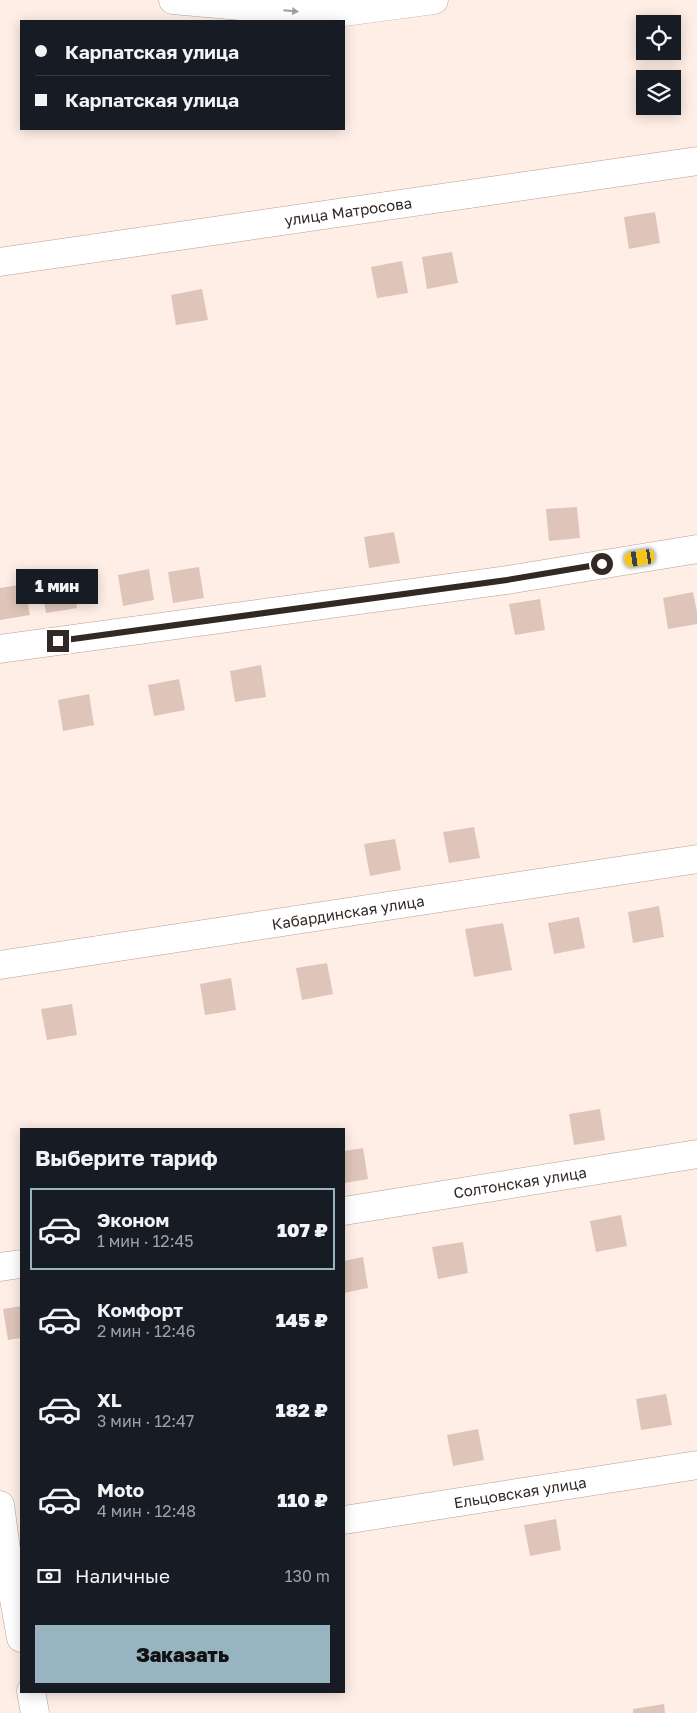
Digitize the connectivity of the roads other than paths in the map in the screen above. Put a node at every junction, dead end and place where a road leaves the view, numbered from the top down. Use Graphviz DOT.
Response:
graph roads {
  1 [pos="173,0"];
  2 [pos="434,0"];
  3 [pos="697,161"];
  4 [pos="0,262"];
  5 [pos="697,549"];
  6 [pos="0,649"];
  7 [pos="697,859"];
  8 [pos="0,965"];
  9 [pos="697,1154"];
  10 [pos="345,1211"];
  11 [pos="20,1264"];
  12 [pos="0,1267"];
  13 [pos="697,1465"];
  14 [pos="0,1505"];
  15 [pos="345,1520"];
  16 [pos="10,1571"];
  17 [pos="20,1632"];
  18 [pos="31,1693"];
  19 [pos="35,1713"];
  1 -- 2 [label="street, one-way"];
  3 -- 4 [label="street, улица Матросова"];
  5 -- 6 [label="street"];
  7 -- 8 [label="street, Кабардинская улица"];
  9 -- 10 [label="street, Солтонская улица"];
  11 -- 12 [label="street"];
  13 -- 15 [label="street, Ельцовская улица"];
  14 -- 16 [label="street"];
  16 -- 17 [label="street"];
  18 -- 19 [label="street"];
}
